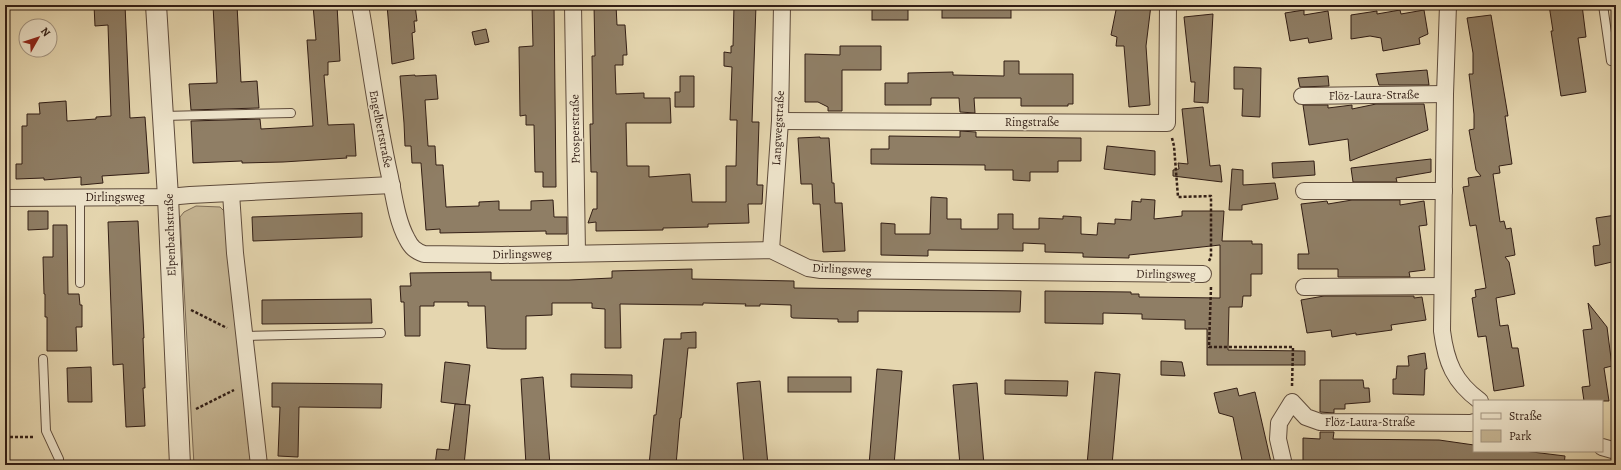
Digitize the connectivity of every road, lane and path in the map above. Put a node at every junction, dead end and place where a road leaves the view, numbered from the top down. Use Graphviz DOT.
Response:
graph roads {
  1 [pos="156,5"];
  2 [pos="360,5"];
  3 [pos="573,5"];
  4 [pos="782,5"];
  5 [pos="1168,5"];
  6 [pos="1448,5"];
  7 [pos="1603,5"];
  8 [pos="1611,61"];
  9 [pos="1445,94"];
  10 [pos="1302,96"];
  11 [pos="291,113"];
  12 [pos="163,116"];
  13 [pos="780,121"];
  14 [pos="1167,123"];
  15 [pos="392,185"];
  16 [pos="1304,191"];
  17 [pos="1444,191"];
  18 [pos="231,193"];
  19 [pos="168,197"];
  20 [pos="5,198"];
  21 [pos="80,198"];
  22 [pos="413,249"];
  23 [pos="771,250"];
  24 [pos="577,253"];
  25 [pos="1203,274"];
  26 [pos="80,283"];
  27 [pos="1442,286"];
  28 [pos="1304,287"];
  29 [pos="172,301"];
  30 [pos="381,333"];
  31 [pos="244,336"];
  32 [pos="43,359"];
  33 [pos="235,389"];
  34 [pos="1479,400"];
  35 [pos="1292,402"];
  36 [pos="179,418"];
  37 [pos="1473,422"];
  38 [pos="49,436"];
  39 [pos="5,437"];
  40 [pos="1603,446"];
  41 [pos="1616,451"];
  42 [pos="59,465"];
  43 [pos="180,465"];
  44 [pos="259,465"];
  45 [pos="1284,465"];
  1 -- 12 [label="street, Elpenbachstraße"];
  2 -- 15 [label="street, Engelbertstraße"];
  3 -- 24 [label="street, Prosperstraße"];
  4 -- 13 [label="street, Langwegstraße"];
  5 -- 14 [label="street"];
  6 -- 9 [label="street"];
  7 -- 8 [label="lane"];
  9 -- 10 [label="street, Flöz-Laura-Straße"];
  9 -- 17 [label="street"];
  11 -- 12 [label="lane"];
  12 -- 19 [label="street, Elpenbachstraße"];
  13 -- 14 [label="street, Ringstraße"];
  13 -- 23 [label="street, Langwegstraße"];
  14 -- 25 [label="path"];
  15 -- 18 [label="street, Dirlingsweg"];
  15 -- 22 [label="street, Engelbertstraße"];
  16 -- 17 [label="street"];
  17 -- 27 [label="street"];
  18 -- 19 [label="street, Dirlingsweg"];
  18 -- 31 [label="street"];
  19 -- 21 [label="street, Dirlingsweg"];
  19 -- 29 [label="street, Elpenbachstraße"];
  20 -- 21 [label="street, Dirlingsweg"];
  21 -- 26 [label="lane"];
  22 -- 24 [label="street, Dirlingsweg"];
  23 -- 24 [label="street, Dirlingsweg"];
  23 -- 25 [label="street, Dirlingsweg"];
  25 -- 35 [label="path"];
  27 -- 28 [label="street"];
  27 -- 34 [label="street"];
  29 -- 31 [label="path"];
  29 -- 36 [label="street, Elpenbachstraße"];
  30 -- 31 [label="lane"];
  31 -- 44 [label="street"];
  32 -- 38 [label="lane"];
  33 -- 36 [label="path"];
  35 -- 37 [label="street, Flöz-Laura-Straße"];
  35 -- 45 [label="street"];
  36 -- 43 [label="street, Elpenbachstraße"];
  38 -- 39 [label="path"];
  38 -- 42 [label="lane"];
  40 -- 41 [label="street"];
}
